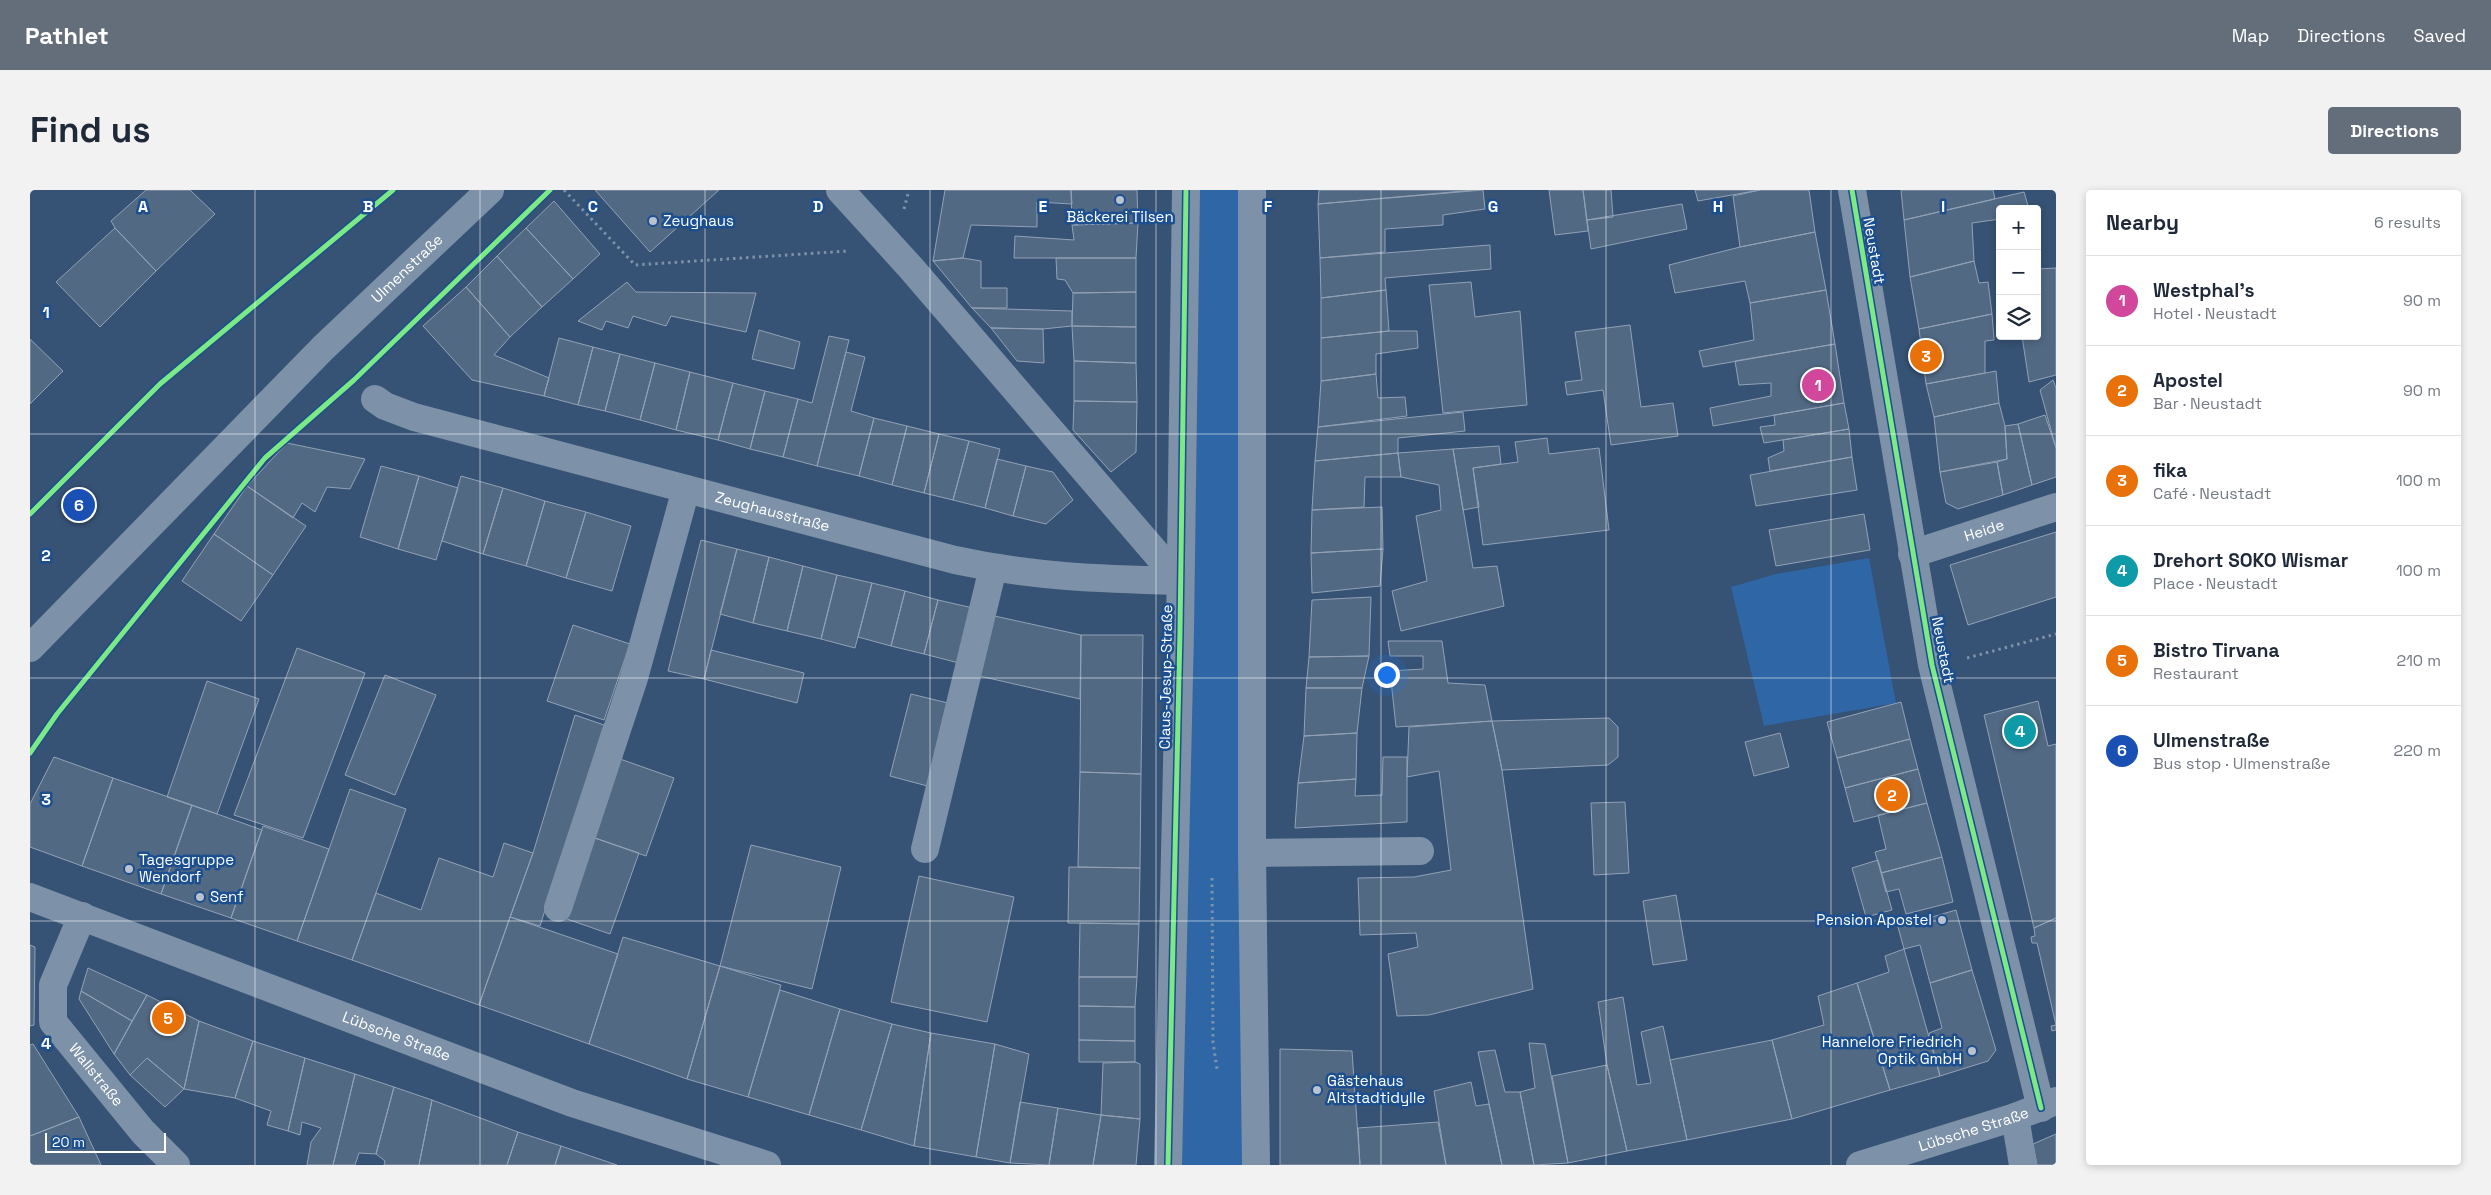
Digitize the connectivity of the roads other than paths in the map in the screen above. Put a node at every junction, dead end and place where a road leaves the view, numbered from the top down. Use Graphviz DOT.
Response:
graph roads {
  1 [pos="490,190"];
  2 [pos="840,190"];
  3 [pos="1186,190"];
  4 [pos="1252,190"];
  5 [pos="1852,190"];
  6 [pos="375,399"];
  7 [pos="686,489"];
  8 [pos="2056,508"];
  9 [pos="1912,554"];
  10 [pos="992,568"];
  11 [pos="1180,581"];
  12 [pos="30,648"];
  13 [pos="925,849"];
  14 [pos="1420,851"];
  15 [pos="1252,853"];
  16 [pos="30,896"];
  17 [pos="558,908"];
  18 [pos="82,916"];
  19 [pos="2048,1104"];
  20 [pos="2015,1117"];
  21 [pos="176,1165"];
  22 [pos="767,1165"];
  23 [pos="1168,1165"];
  24 [pos="1256,1165"];
  25 [pos="1860,1165"];
  26 [pos="2023,1165"];
  1 -- 12 [label="street, Ulmenstraße"];
  2 -- 11 [label="street"];
  3 -- 11 [label="street, Claus-Jesup-Straße"];
  4 -- 15 [label="street"];
  5 -- 9 [label="street, Neustadt"];
  6 -- 7 [label="street, Zeughausstraße"];
  7 -- 10 [label="street, Zeughausstraße"];
  7 -- 17 [label="street"];
  8 -- 9 [label="street, Heide"];
  9 -- 19 [label="street, Neustadt"];
  10 -- 11 [label="street, Zeughausstraße"];
  10 -- 13 [label="street"];
  11 -- 23 [label="street, Claus-Jesup-Straße"];
  14 -- 15 [label="street"];
  15 -- 24 [label="street"];
  16 -- 18 [label="street, Lübsche Straße"];
  18 -- 21 [label="street, Wallstraße"];
  18 -- 22 [label="street, Lübsche Straße"];
  19 -- 20 [label="street, Lübsche Straße"];
  20 -- 25 [label="street, Lübsche Straße"];
  20 -- 26 [label="street"];
}
